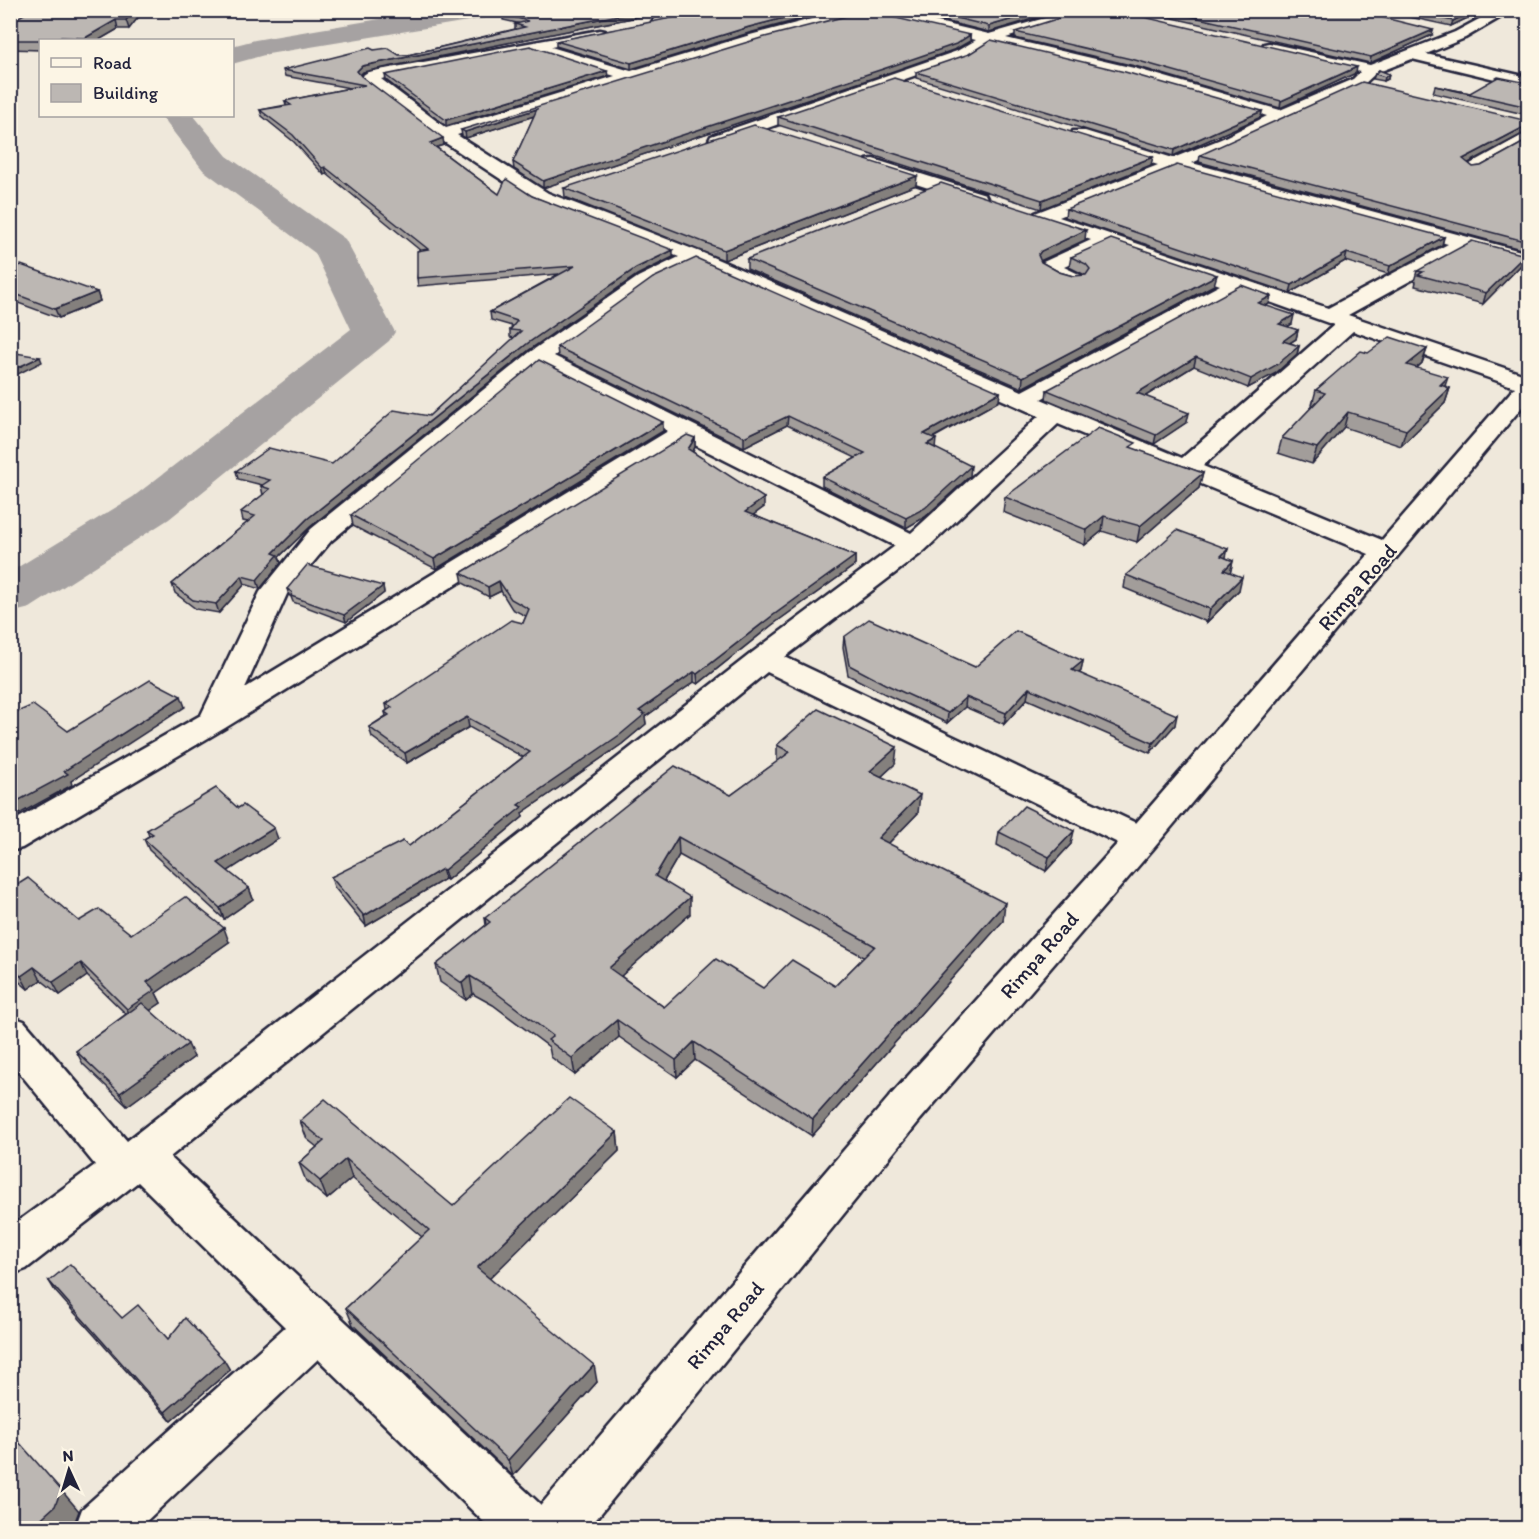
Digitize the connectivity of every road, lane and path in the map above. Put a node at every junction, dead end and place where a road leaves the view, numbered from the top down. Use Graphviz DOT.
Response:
graph roads {
  1 [pos="865,10"];
  2 [pos="1090,10"];
  3 [pos="1507,10"];
  4 [pos="713,23"];
  5 [pos="642,25"];
  6 [pos="620,30"];
  7 [pos="1439,30"];
  8 [pos="1460,35"];
  9 [pos="754,38"];
  10 [pos="987,39"];
  11 [pos="1256,44"];
  12 [pos="533,47"];
  13 [pos="1408,54"];
  14 [pos="1371,70"];
  15 [pos="630,76"];
  16 [pos="894,78"];
  17 [pos="1358,82"];
  18 [pos="1528,82"];
  19 [pos="926,88"];
  20 [pos="1381,88"];
  21 [pos="1281,115"];
  22 [pos="757,126"];
  23 [pos="1059,129"];
  24 [pos="444,134"];
  25 [pos="791,137"];
  26 [pos="1528,137"];
  27 [pos="700,145"];
  28 [pos="859,159"];
  29 [pos="1174,164"];
  30 [pos="1472,168"];
  31 [pos="938,185"];
  32 [pos="564,189"];
  33 [pos="541,197"];
  34 [pos="905,198"];
  35 [pos="1000,204"];
  36 [pos="1022,211"];
  37 [pos="1042,217"];
  38 [pos="1108,240"];
  39 [pos="1466,242"];
  40 [pos="696,258"];
  41 [pos="1528,259"];
  42 [pos="744,261"];
  43 [pos="722,270"];
  44 [pos="1077,280"];
  45 [pos="1239,283"];
  46 [pos="1341,318"];
  47 [pos="538,357"];
  48 [pos="1528,385"];
  49 [pos="1024,399"];
  50 [pos="1055,414"];
  51 [pos="686,431"];
  52 [pos="1185,469"];
  53 [pos="914,545"];
  54 [pos="1387,552"];
  55 [pos="764,659"];
  56 [pos="214,721"];
  57 [pos="10,839"];
  58 [pos="1141,840"];
  59 [pos="10,1032"];
  60 [pos="131,1162"];
  61 [pos="10,1254"];
  62 [pos="318,1328"];
  63 [pos="102,1528"];
  64 [pos="527,1528"];
  65 [pos="556,1528"];
  1 -- 9 [label="street"];
  1 -- 10 [label="street"];
  2 -- 10 [label="street"];
  3 -- 8 [label="street"];
  4 -- 5 [label="street"];
  4 -- 9 [label="street"];
  6 -- 12 [label="street"];
  7 -- 8 [label="street"];
  8 -- 13 [label="street"];
  9 -- 15 [label="street"];
  10 -- 16 [label="street"];
  10 -- 21 [label="street"];
  11 -- 14 [label="street"];
  12 -- 15 [label="street"];
  12 -- 24 [label="street"];
  13 -- 14 [label="street"];
  13 -- 18 [label="street"];
  14 -- 17 [label="street"];
  15 -- 24 [label="street"];
  16 -- 19 [label="street"];
  16 -- 22 [label="street"];
  17 -- 20 [label="street"];
  17 -- 21 [label="street"];
  21 -- 29 [label="street"];
  22 -- 25 [label="street"];
  22 -- 27 [label="street"];
  23 -- 29 [label="street"];
  24 -- 33 [label="street"];
  26 -- 30 [label="street"];
  28 -- 31 [label="street"];
  29 -- 37 [label="street"];
  29 -- 39 [label="street"];
  31 -- 34 [label="street"];
  31 -- 35 [label="street"];
  32 -- 33 [label="street"];
  33 -- 40 [label="street"];
  36 -- 37 [label="street"];
  37 -- 38 [label="street"];
  38 -- 44 [label="street"];
  38 -- 45 [label="street"];
  39 -- 41 [label="street"];
  39 -- 46 [label="street"];
  40 -- 43 [label="street"];
  40 -- 47 [label="street"];
  42 -- 43 [label="street"];
  43 -- 49 [label="street"];
  45 -- 46 [label="street"];
  45 -- 49 [label="street"];
  46 -- 48 [label="street"];
  46 -- 52 [label="street"];
  47 -- 51 [label="street"];
  47 -- 56 [label="street"];
  48 -- 54 [label="street, Rimpa Road"];
  49 -- 50 [label="street"];
  50 -- 52 [label="street"];
  50 -- 53 [label="street"];
  51 -- 53 [label="street"];
  51 -- 56 [label="street"];
  52 -- 54 [label="street"];
  53 -- 55 [label="street"];
  54 -- 58 [label="street, Rimpa Road"];
  55 -- 58 [label="street"];
  55 -- 60 [label="street"];
  56 -- 57 [label="street"];
  58 -- 65 [label="street, Rimpa Road"];
  59 -- 60 [label="street"];
  60 -- 61 [label="street"];
  60 -- 62 [label="street"];
  62 -- 63 [label="street"];
  62 -- 64 [label="street"];
}
